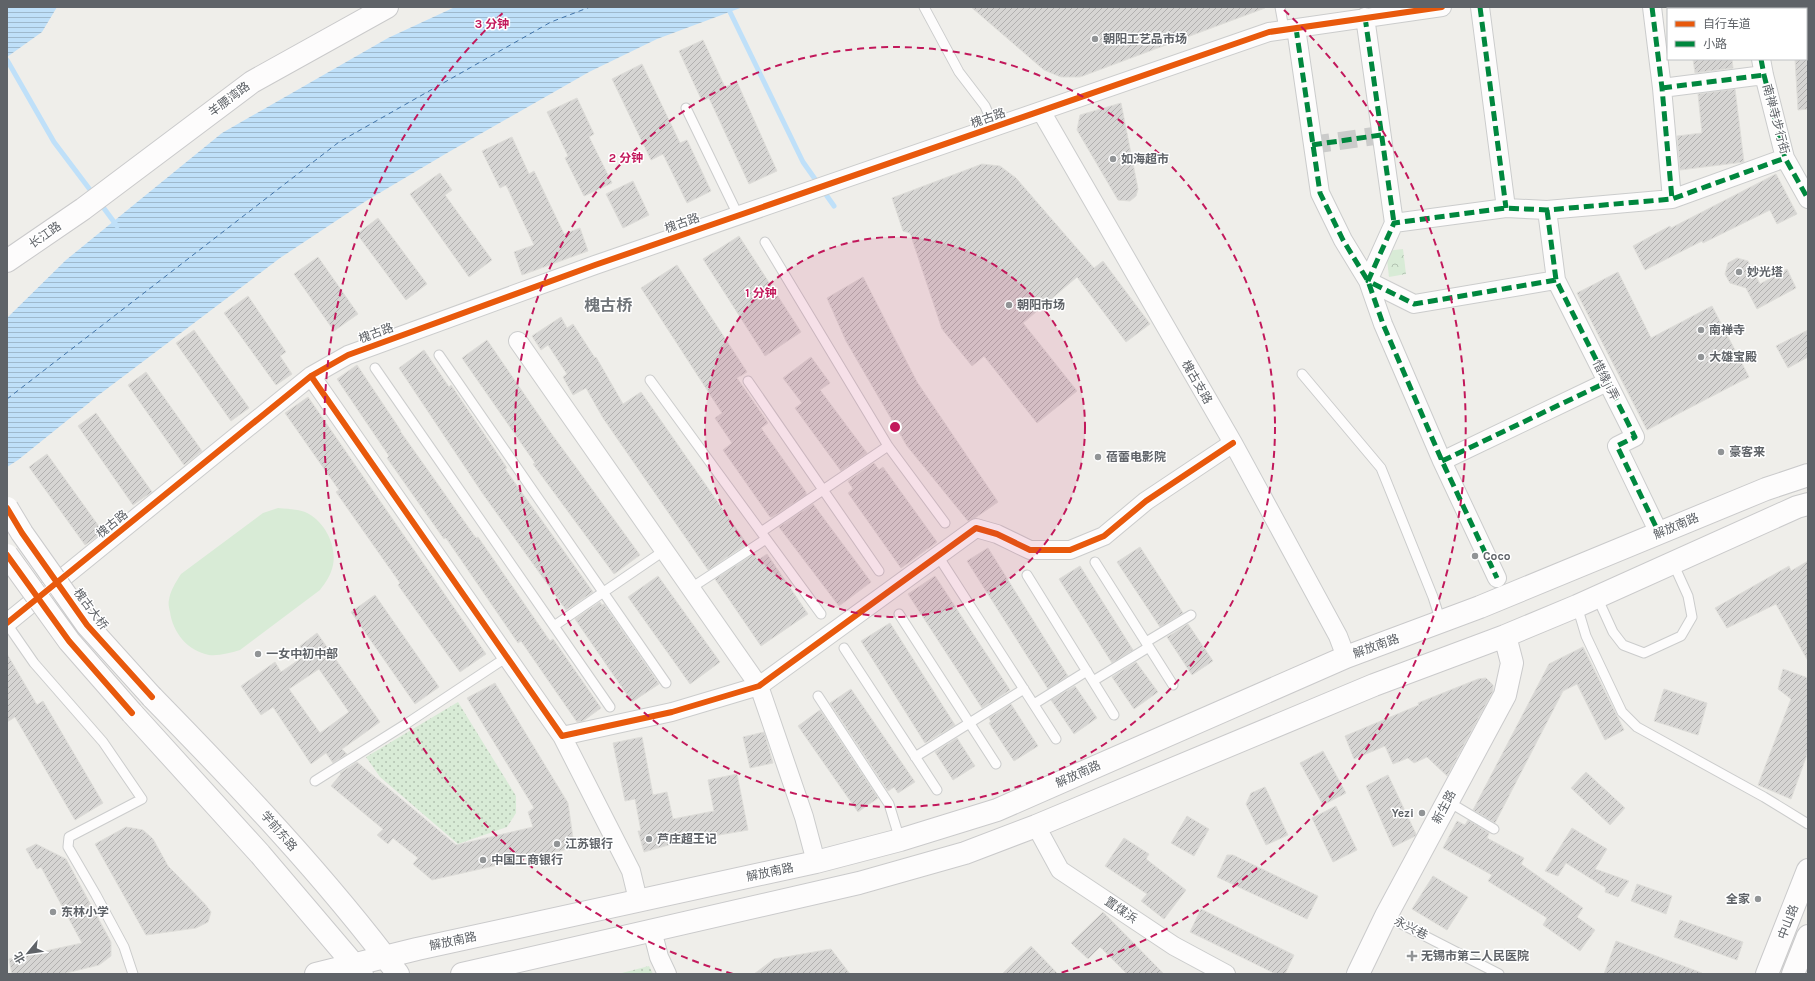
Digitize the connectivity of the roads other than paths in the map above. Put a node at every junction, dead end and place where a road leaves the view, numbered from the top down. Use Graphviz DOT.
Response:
graph roads {
  1 [pos="387,7"];
  2 [pos="924,7"];
  3 [pos="1280,7"];
  4 [pos="1442,7"];
  5 [pos="1480,7"];
  6 [pos="1652,7"];
  7 [pos="1365,17"];
  8 [pos="1290,28"];
  9 [pos="1763,67"];
  10 [pos="1662,88"];
  11 [pos="686,108"];
  12 [pos="1041,111"];
  13 [pos="994,127"];
  14 [pos="1786,158"];
  15 [pos="1806,191"];
  16 [pos="1672,199"];
  17 [pos="1506,208"];
  18 [pos="83,209"];
  19 [pos="1546,210"];
  20 [pos="738,216"];
  21 [pos="1394,223"];
  22 [pos="765,242"];
  23 [pos="7,261"];
  24 [pos="1556,280"];
  25 [pos="1368,281"];
  26 [pos="518,341"];
  27 [pos="438,355"];
  28 [pos="374,368"];
  29 [pos="1302,374"];
  30 [pos="311,376"];
  31 [pos="650,380"];
  32 [pos="748,381"];
  33 [pos="1607,382"];
  34 [pos="1233,443"];
  35 [pos="888,446"];
  36 [pos="1442,461"];
  37 [pos="1808,475"];
  38 [pos="823,491"];
  39 [pos="1808,504"];
  40 [pos="7,508"];
  41 [pos="945,523"];
  42 [pos="1659,534"];
  43 [pos="763,535"];
  44 [pos="665,550"];
  45 [pos="7,556"];
  46 [pos="938,556"];
  47 [pos="1095,562"];
  48 [pos="1673,563"];
  49 [pos="879,571"];
  50 [pos="1027,575"];
  51 [pos="1497,578"];
  52 [pos="691,588"];
  53 [pos="604,592"];
  54 [pos="1597,598"];
  55 [pos="1577,606"];
  56 [pos="821,614"];
  57 [pos="899,614"];
  58 [pos="1191,615"];
  59 [pos="1441,622"];
  60 [pos="7,623"];
  61 [pos="554,626"];
  62 [pos="1505,636"];
  63 [pos="1147,645"];
  64 [pos="844,648"];
  65 [pos="507,657"];
  66 [pos="1346,657"];
  67 [pos="1087,671"];
  68 [pos="1093,681"];
  69 [pos="666,683"];
  70 [pos="1173,685"];
  71 [pos="759,686"];
  72 [pos="1024,689"];
  73 [pos="818,696"];
  74 [pos="152,697"];
  75 [pos="1034,704"];
  76 [pos="610,707"];
  77 [pos="1114,715"];
  78 [pos="969,723"];
  79 [pos="562,736"];
  80 [pos="1056,739"];
  81 [pos="916,757"];
  82 [pos="996,764"];
  83 [pos="314,781"];
  84 [pos="937,790"];
  85 [pos="1447,801"];
  86 [pos="1808,824"];
  87 [pos="1036,826"];
  88 [pos="1494,829"];
  89 [pos="900,840"];
  90 [pos="816,862"];
  91 [pos="1808,870"];
  92 [pos="638,900"];
  93 [pos="1386,916"];
  94 [pos="652,930"];
  95 [pos="1808,936"];
  96 [pos="392,966"];
  97 [pos="358,969"];
  98 [pos="133,974"];
  99 [pos="316,974"];
  100 [pos="462,974"];
  101 [pos="667,974"];
  102 [pos="1226,974"];
  103 [pos="1358,974"];
  104 [pos="1499,974"];
  105 [pos="1767,974"];
  106 [pos="1793,974"];
  1 -- 18 [label="main road, 羊腰湾路"];
  2 -- 13 [label="lane"];
  3 -- 8 [label="lane"];
  4 -- 7 [label="street, 槐古路"];
  5 -- 17 [label="street"];
  6 -- 10 [label="street"];
  7 -- 8 [label="street, 槐古路"];
  7 -- 21 [label="street"];
  8 -- 12 [label="street, 槐古路"];
  8 -- 25 [label="street"];
  9 -- 10 [label="street"];
  9 -- 14 [label="street, 南禅寺步行街"];
  10 -- 16 [label="street"];
  11 -- 20 [label="lane"];
  12 -- 13 [label="street, 槐古路"];
  12 -- 34 [label="street, 槐古支路"];
  13 -- 20 [label="street, 槐古路"];
  14 -- 15 [label="street, 南禅寺步行街"];
  14 -- 16 [label="street"];
  16 -- 19 [label="street"];
  17 -- 19 [label="street"];
  17 -- 21 [label="street"];
  18 -- 23 [label="main road, 长江路"];
  19 -- 24 [label="street, 惜缘ji弄"];
  20 -- 30 [label="street, 槐古路"];
  21 -- 25 [label="street"];
  22 -- 35 [label="lane"];
  24 -- 25 [label="street"];
  24 -- 33 [label="street, 惜缘ji弄"];
  25 -- 36 [label="street"];
  26 -- 44 [label="street"];
  27 -- 53 [label="lane"];
  28 -- 61 [label="lane"];
  29 -- 59 [label="lane"];
  30 -- 60 [label="street, 槐古路"];
  30 -- 65 [label="street"];
  31 -- 43 [label="lane"];
  32 -- 38 [label="lane"];
  33 -- 36 [label="street"];
  33 -- 42 [label="street, 惜缘ji弄"];
  34 -- 46 [label="street"];
  34 -- 66 [label="street, 槐古支路"];
  35 -- 38 [label="lane"];
  35 -- 41 [label="lane"];
  36 -- 51 [label="street"];
  37 -- 42 [label="main road, 解放南路"];
  38 -- 43 [label="lane"];
  38 -- 49 [label="lane"];
  39 -- 48 [label="main road"];
  40 -- 74 [label="main road, 槐古大桥, bridge"];
  42 -- 59 [label="main road, 解放南路"];
  43 -- 52 [label="lane"];
  43 -- 56 [label="lane"];
  44 -- 52 [label="street"];
  44 -- 53 [label="lane"];
  45 -- 97 [label="main road, bridge"];
  46 -- 71 [label="street"];
  46 -- 72 [label="lane"];
  47 -- 63 [label="lane"];
  48 -- 54 [label="main road"];
  48 -- 54 [label="lane"];
  50 -- 67 [label="lane"];
  52 -- 71 [label="street"];
  53 -- 61 [label="lane"];
  53 -- 69 [label="lane"];
  54 -- 55 [label="main road"];
  55 -- 62 [label="main road"];
  55 -- 86 [label="lane"];
  57 -- 78 [label="lane"];
  58 -- 63 [label="lane"];
  59 -- 66 [label="main road, 解放南路"];
  60 -- 98 [label="lane"];
  61 -- 76 [label="lane"];
  62 -- 85 [label="main road, 新生路"];
  62 -- 87 [label="main road"];
  63 -- 68 [label="lane"];
  63 -- 70 [label="lane"];
  64 -- 81 [label="lane"];
  65 -- 79 [label="street"];
  65 -- 83 [label="lane"];
  66 -- 89 [label="main road, 解放南路"];
  67 -- 68 [label="lane"];
  67 -- 75 [label="lane"];
  68 -- 77 [label="lane"];
  71 -- 79 [label="street"];
  71 -- 90 [label="street"];
  72 -- 75 [label="lane"];
  72 -- 78 [label="lane"];
  73 -- 89 [label="lane"];
  74 -- 96 [label="main road, 学前东路"];
  75 -- 80 [label="lane"];
  78 -- 81 [label="lane"];
  78 -- 82 [label="lane"];
  79 -- 92 [label="street"];
  81 -- 84 [label="lane"];
  85 -- 88 [label="lane"];
  85 -- 93 [label="main road, 新生路"];
  87 -- 94 [label="main road"];
  87 -- 102 [label="street, 置煤浜"];
  89 -- 90 [label="main road, 解放南路"];
  90 -- 92 [label="main road, 解放南路"];
  91 -- 105 [label="main road, 中山路"];
  92 -- 96 [label="main road, 解放南路"];
  93 -- 103 [label="main road, 新生路"];
  93 -- 104 [label="lane, 永兴巷"];
  94 -- 100 [label="main road"];
  94 -- 101 [label="street"];
  95 -- 106 [label="main road, 中山路"];
  96 -- 97 [label="main road, 解放南路"];
  97 -- 99 [label="main road, 解放南路"];
}
